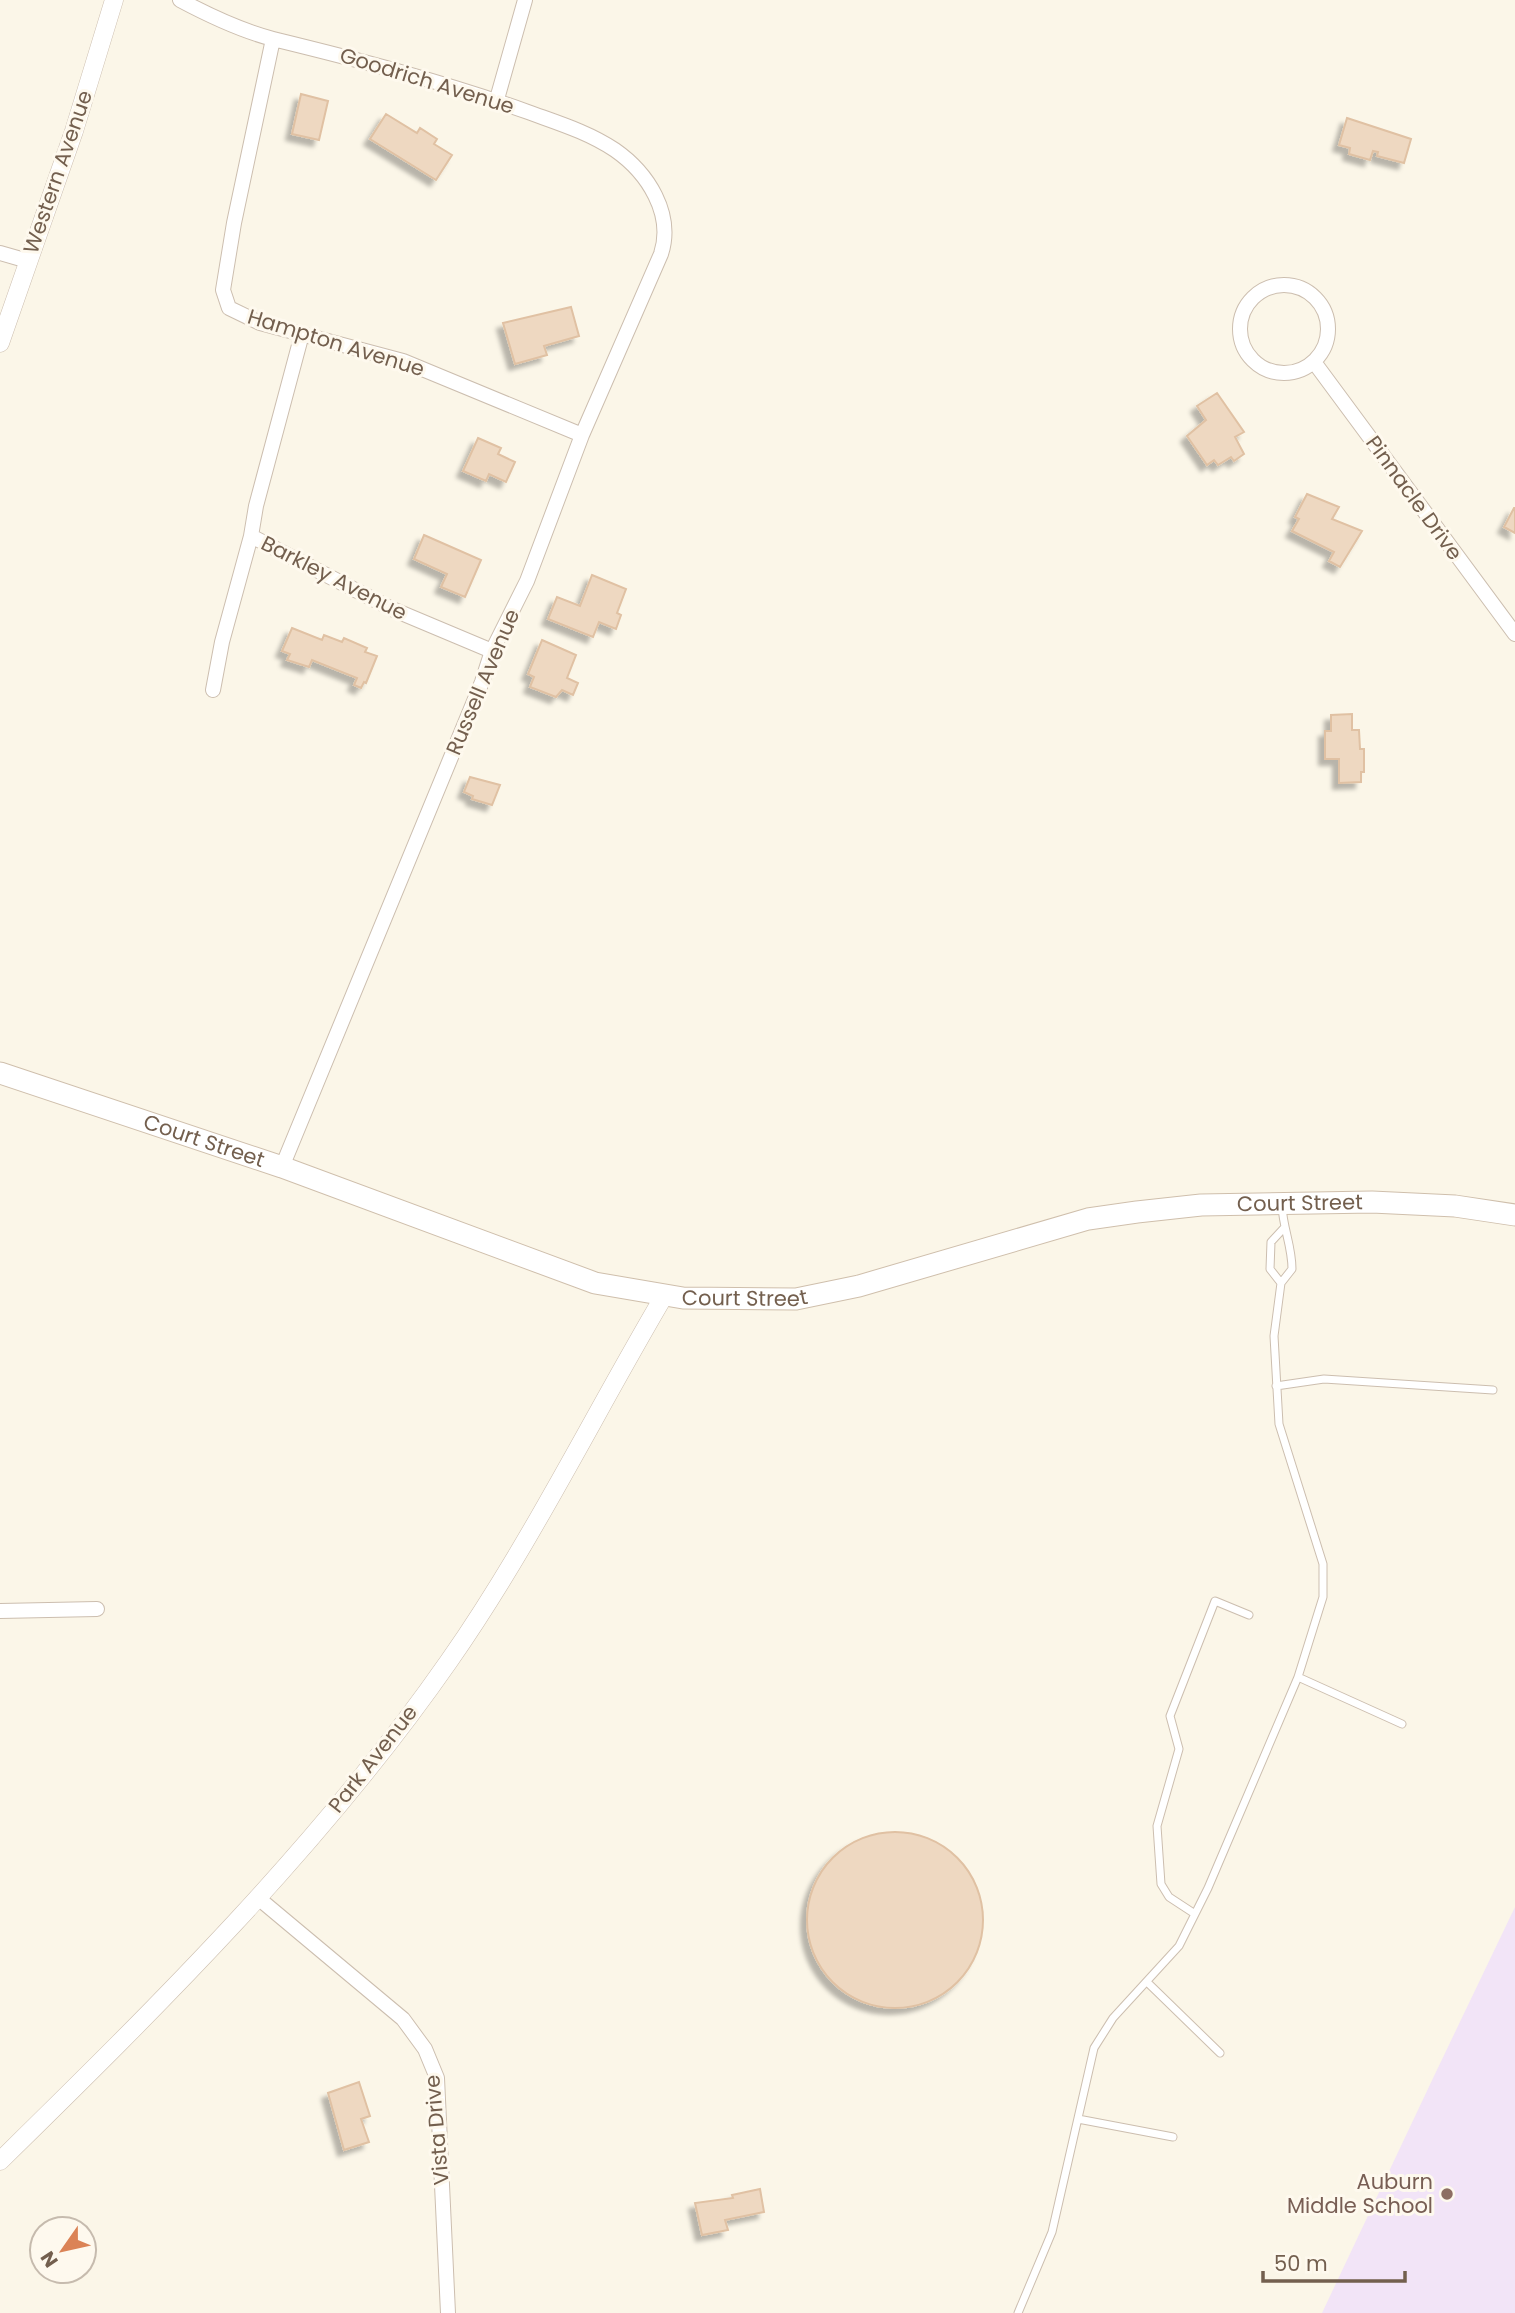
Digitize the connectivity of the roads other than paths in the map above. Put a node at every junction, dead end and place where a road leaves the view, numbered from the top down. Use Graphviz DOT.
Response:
graph roads {
  1 [pos="114,0"];
  2 [pos="180,0"];
  3 [pos="525,0"];
  4 [pos="273,38"];
  5 [pos="497,99"];
  6 [pos="655,195"];
  7 [pos="0,253"];
  8 [pos="28,261"];
  9 [pos="302,334"];
  10 [pos="0,343"];
  11 [pos="1314,362"];
  12 [pos="582,435"];
  13 [pos="251,536"];
  14 [pos="1515,634"];
  15 [pos="492,651"];
  16 [pos="213,690"];
  17 [pos="0,1073"];
  18 [pos="282,1167"];
  19 [pos="1282,1204"];
  20 [pos="1515,1215"];
  21 [pos="1283,1229"];
  22 [pos="1281,1283"];
  23 [pos="664,1296"];
  24 [pos="1276,1386"];
  25 [pos="1493,1390"];
  26 [pos="97,1609"];
  27 [pos="0,1611"];
  28 [pos="1249,1615"];
  29 [pos="1298,1677"];
  30 [pos="1402,1724"];
  31 [pos="257,1897"];
  32 [pos="1195,1914"];
  33 [pos="1147,1982"];
  34 [pos="1220,2053"];
  35 [pos="1077,2119"];
  36 [pos="1173,2137"];
  37 [pos="0,2161"];
  38 [pos="448,2313"];
  39 [pos="1018,2313"];
  1 -- 8 [label="street, Western Avenue"];
  2 -- 4 [label="street, Goodrich Avenue"];
  3 -- 5 [label="street"];
  4 -- 5 [label="street, Goodrich Avenue"];
  4 -- 9 [label="street, Hampton Avenue"];
  5 -- 6 [label="street, Goodrich Avenue"];
  6 -- 12 [label="street, Russell Avenue"];
  7 -- 8 [label="street"];
  8 -- 10 [label="street, Western Avenue"];
  9 -- 12 [label="street, Hampton Avenue"];
  9 -- 13 [label="street, Barkley Avenue"];
  11 -- 11 [label="street"];
  11 -- 14 [label="street, Pinnacle Drive"];
  12 -- 15 [label="street, Russell Avenue"];
  13 -- 15 [label="street, Barkley Avenue"];
  13 -- 16 [label="street"];
  15 -- 18 [label="street, Russell Avenue"];
  17 -- 18 [label="main road, Court Street"];
  18 -- 23 [label="main road, Court Street"];
  19 -- 20 [label="main road, Court Street"];
  19 -- 21 [label="lane"];
  19 -- 23 [label="main road, Court Street"];
  21 -- 22 [label="lane"];
  21 -- 22 [label="lane"];
  22 -- 24 [label="lane"];
  23 -- 31 [label="street, Park Avenue"];
  24 -- 25 [label="lane"];
  24 -- 29 [label="lane"];
  26 -- 27 [label="street"];
  28 -- 32 [label="lane"];
  29 -- 30 [label="lane"];
  29 -- 32 [label="lane"];
  31 -- 37 [label="street, Park Avenue"];
  31 -- 38 [label="street, Vista Drive"];
  32 -- 33 [label="lane"];
  33 -- 34 [label="lane"];
  33 -- 35 [label="lane"];
  35 -- 36 [label="lane"];
  35 -- 39 [label="lane"];
}
